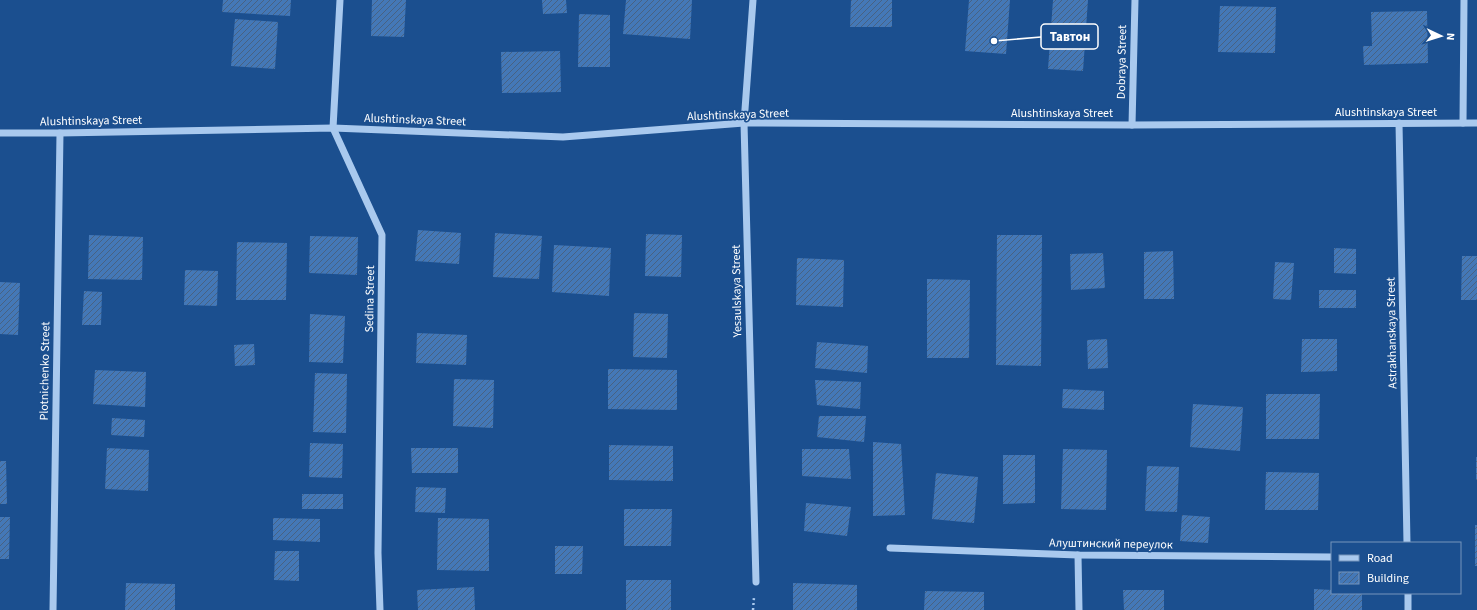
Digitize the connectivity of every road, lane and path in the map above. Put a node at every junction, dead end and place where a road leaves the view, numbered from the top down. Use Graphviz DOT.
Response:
graph roads {
  1 [pos="340,0"];
  2 [pos="753,0"];
  3 [pos="1135,0"];
  4 [pos="1464,0"];
  5 [pos="744,123"];
  6 [pos="1399,123"];
  7 [pos="1463,123"];
  8 [pos="1477,123"];
  9 [pos="1132,125"];
  10 [pos="332,128"];
  11 [pos="0,133"];
  12 [pos="60,133"];
  13 [pos="1407,542"];
  14 [pos="890,548"];
  15 [pos="1078,555"];
  16 [pos="1331,557"];
  17 [pos="756,582"];
  18 [pos="1408,594"];
  19 [pos="53,610"];
  20 [pos="380,610"];
  21 [pos="1078,610"];
  22 [pos="1408,610"];
  1 -- 10 [label="street, Sedina Street"];
  2 -- 5 [label="street, Yesaulskaya Street"];
  3 -- 9 [label="street, Dobraya Street"];
  4 -- 7 [label="street"];
  5 -- 9 [label="street, Alushtinskaya Street"];
  5 -- 10 [label="street, Alushtinskaya Street"];
  5 -- 17 [label="street, Yesaulskaya Street"];
  6 -- 7 [label="street, Alushtinskaya Street"];
  6 -- 9 [label="street, Alushtinskaya Street"];
  6 -- 13 [label="street, Astrakhanskaya Street"];
  7 -- 8 [label="street, Alushtinskaya Street"];
  10 -- 12 [label="street, Alushtinskaya Street"];
  10 -- 20 [label="street, Sedina Street"];
  11 -- 12 [label="street, Alushtinskaya Street"];
  12 -- 19 [label="street, Plotnichenko Street"];
  14 -- 15 [label="street, Алуштинский переулок"];
  15 -- 16 [label="street, Алуштинский переулок"];
  15 -- 21 [label="street"];
  18 -- 22 [label="street"];
}
